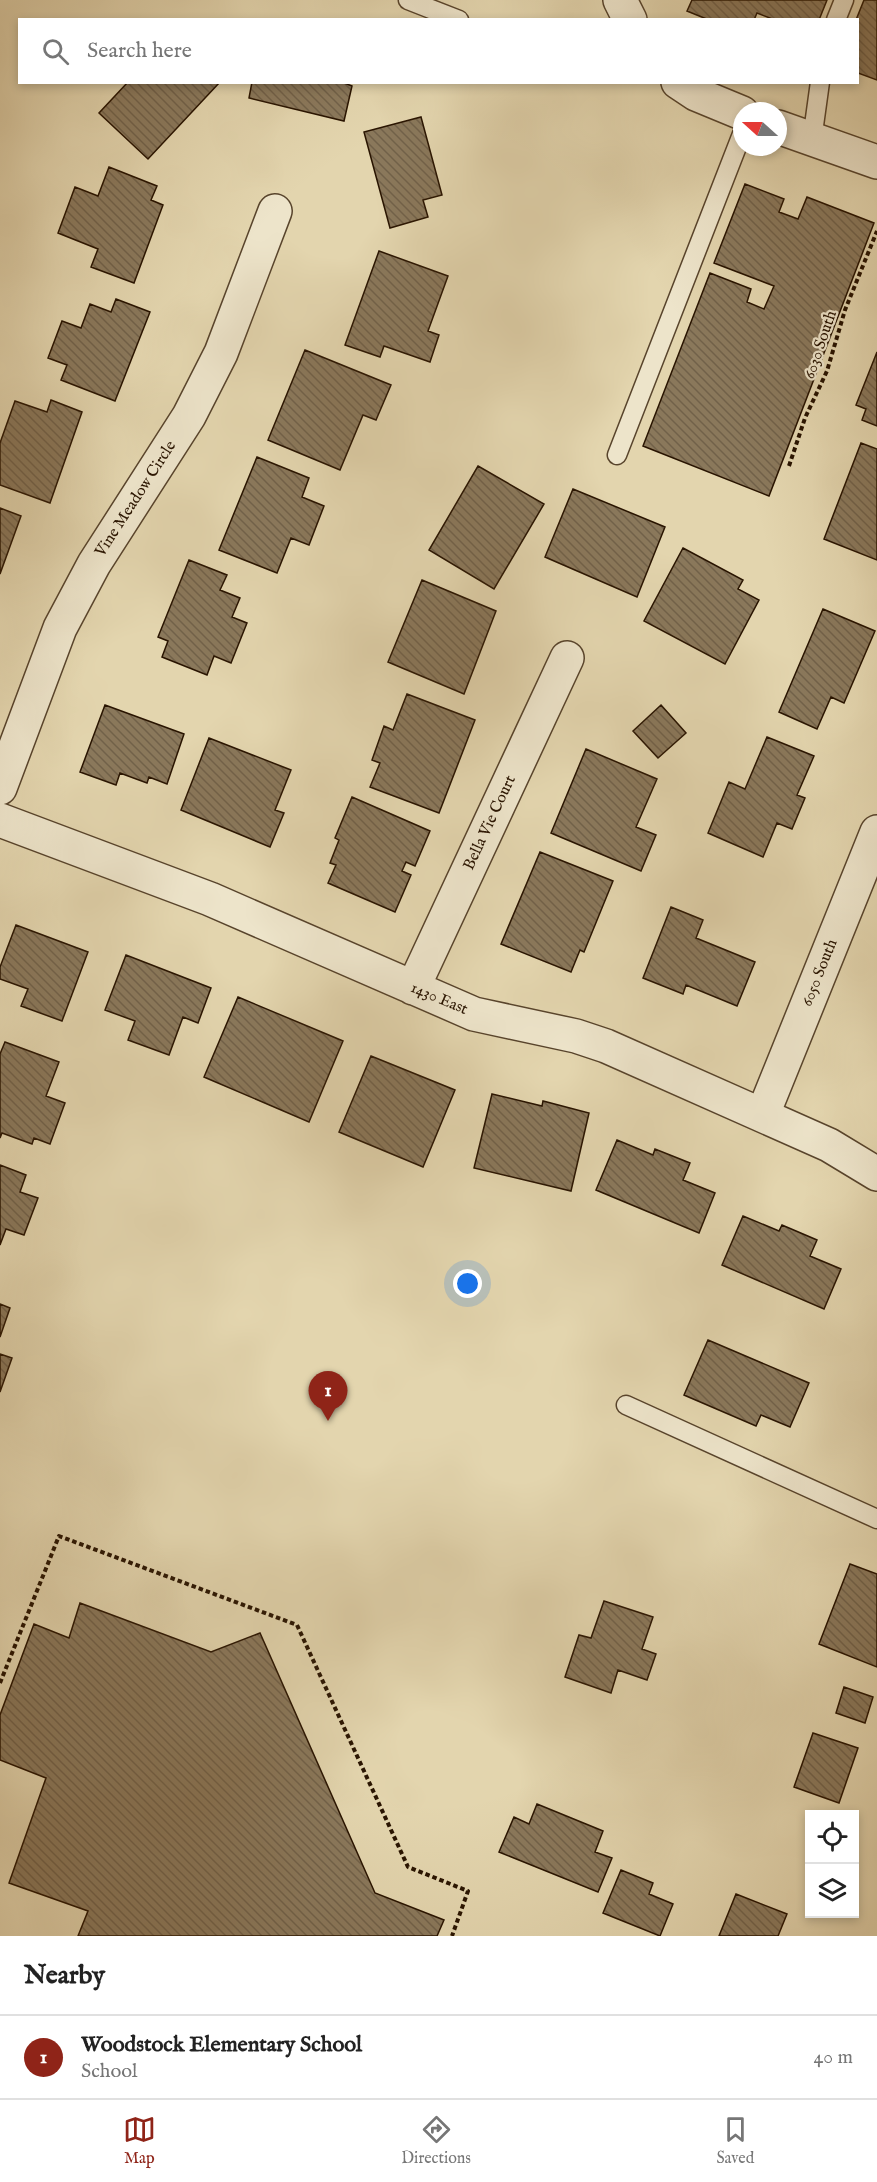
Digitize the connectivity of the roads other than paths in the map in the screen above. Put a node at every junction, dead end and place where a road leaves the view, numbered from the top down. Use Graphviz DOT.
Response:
graph roads {
  1 [pos="408,0"];
  2 [pos="620,0"];
  3 [pos="844,0"];
  4 [pos="454,18"];
  5 [pos="629,18"];
  6 [pos="837,18"];
  7 [pos="681,84"];
  8 [pos="820,84"];
  9 [pos="733,109"];
  10 [pos="787,130"];
  11 [pos="812,140"];
  12 [pos="733,156"];
  13 [pos="877,162"];
  14 [pos="275,211"];
  15 [pos="617,455"];
  16 [pos="567,658"];
  17 [pos="0,788"];
  18 [pos="0,820"];
  19 [pos="877,832"];
  20 [pos="413,988"];
  21 [pos="763,1114"];
  22 [pos="877,1174"];
  23 [pos="626,1406"];
  24 [pos="877,1519"];
  1 -- 4 [label="lane"];
  2 -- 5 [label="street"];
  3 -- 6 [label="lane"];
  7 -- 9 [label="street"];
  8 -- 11 [label="lane"];
  10 -- 11 [label="street"];
  11 -- 13 [label="street"];
  12 -- 15 [label="lane"];
  14 -- 17 [label="street, Vine Meadow Circle"];
  16 -- 20 [label="street, Bella Vie Court"];
  18 -- 20 [label="street, 1430 East"];
  19 -- 21 [label="street, 6050 South"];
  20 -- 21 [label="street, 1430 East"];
  21 -- 22 [label="street, 1430 East"];
  23 -- 24 [label="lane"];
}
